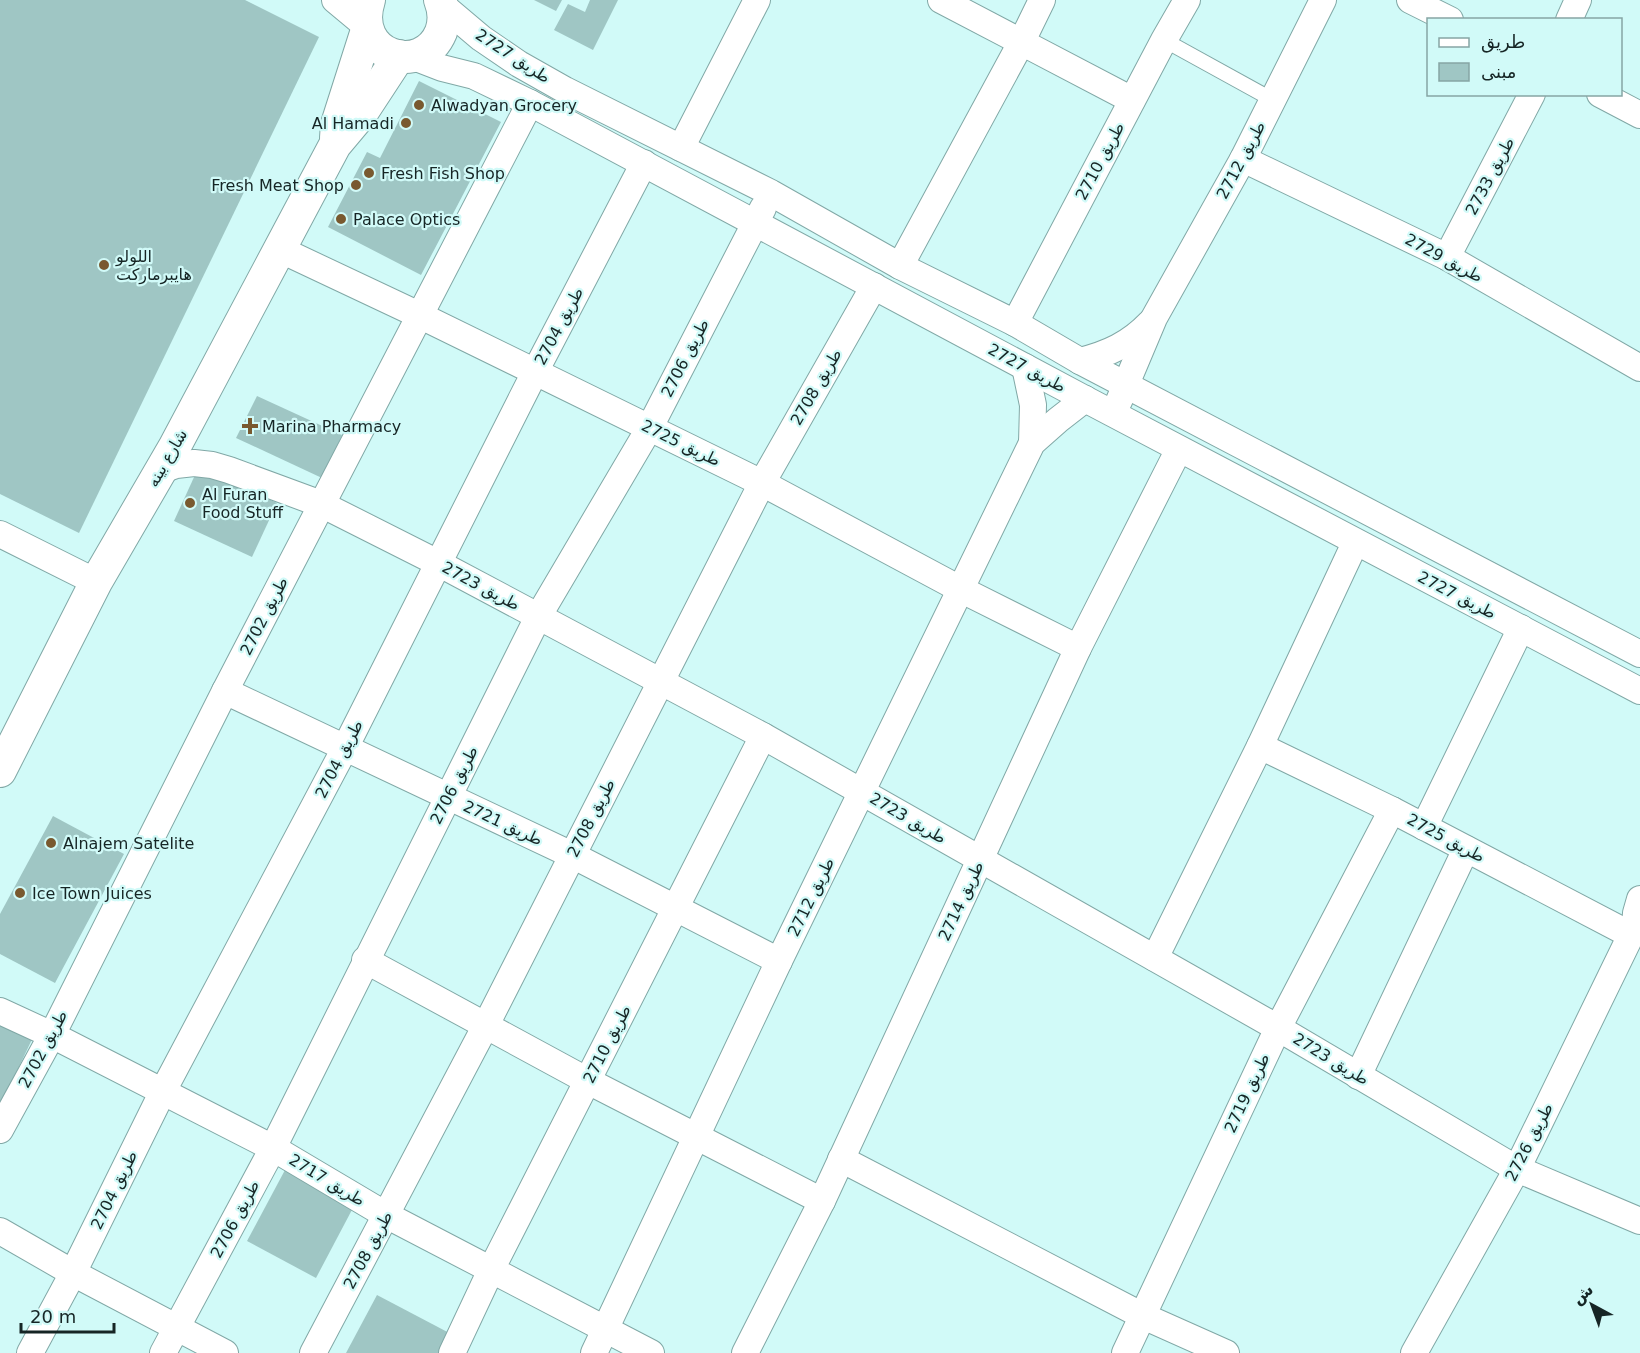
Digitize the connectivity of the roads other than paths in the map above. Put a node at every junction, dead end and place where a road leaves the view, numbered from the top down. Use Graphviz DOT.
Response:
graph roads {
  1 [pos="335,0"];
  2 [pos="757,0"];
  3 [pos="941,0"];
  4 [pos="1042,0"];
  5 [pos="1187,0"];
  6 [pos="1323,0"];
  7 [pos="1410,0"];
  8 [pos="1578,0"];
  9 [pos="441,2"];
  10 [pos="367,18"];
  11 [pos="1446,18"];
  12 [pos="1570,18"];
  13 [pos="1164,40"];
  14 [pos="1022,41"];
  15 [pos="405,56"];
  16 [pos="1531,96"];
  17 [pos="1604,96"];
  18 [pos="1132,100"];
  19 [pos="1273,100"];
  20 [pos="530,102"];
  21 [pos="1640,115"];
  22 [pos="335,145"];
  23 [pos="681,148"];
  24 [pos="1243,159"];
  25 [pos="644,163"];
  26 [pos="771,193"];
  27 [pos="755,222"];
  28 [pos="279,249"];
  29 [pos="1447,257"];
  30 [pos="900,266"];
  31 [pos="874,286"];
  32 [pos="419,315"];
  33 [pos="1154,318"];
  34 [pos="1015,322"];
  35 [pos="1080,361"];
  36 [pos="1025,367"];
  37 [pos="1640,368"];
  38 [pos="535,372"];
  39 [pos="1127,385"];
  40 [pos="1085,399"];
  41 [pos="1113,414"];
  42 [pos="650,427"];
  43 [pos="1032,443"];
  44 [pos="1179,449"];
  45 [pos="159,471"];
  46 [pos="762,483"];
  47 [pos="321,504"];
  48 [pos="0,534"];
  49 [pos="1355,543"];
  50 [pos="438,563"];
  51 [pos="96,582"];
  52 [pos="960,590"];
  53 [pos="538,617"];
  54 [pos="1521,628"];
  55 [pos="1078,648"];
  56 [pos="1640,654"];
  57 [pos="661,681"];
  58 [pos="225,691"];
  59 [pos="1640,691"];
  60 [pos="763,736"];
  61 [pos="1260,746"];
  62 [pos="345,748"];
  63 [pos="0,771"];
  64 [pos="863,793"];
  65 [pos="448,797"];
  66 [pos="1392,810"];
  67 [pos="1424,827"];
  68 [pos="1466,849"];
  69 [pos="573,855"];
  70 [pos="980,859"];
  71 [pos="1640,899"];
  72 [pos="676,908"];
  73 [pos="1635,928"];
  74 [pos="1155,958"];
  75 [pos="365,960"];
  76 [pos="779,961"];
  77 [pos="0,1011"];
  78 [pos="486,1025"];
  79 [pos="1278,1028"];
  80 [pos="52,1035"];
  81 [pos="1358,1076"];
  82 [pos="588,1082"];
  83 [pos="162,1093"];
  84 [pos="0,1130"];
  85 [pos="695,1137"];
  86 [pos="273,1148"];
  87 [pos="841,1160"];
  88 [pos="1517,1169"];
  89 [pos="822,1201"];
  90 [pos="386,1215"];
  91 [pos="1640,1221"];
  92 [pos="0,1231"];
  93 [pos="491,1270"];
  94 [pos="73,1274"];
  95 [pos="1143,1316"];
  96 [pos="176,1328"];
  97 [pos="606,1329"];
  98 [pos="30,1353"];
  99 [pos="163,1353"];
  100 [pos="225,1353"];
  101 [pos="313,1353"];
  102 [pos="452,1353"];
  103 [pos="594,1353"];
  104 [pos="651,1353"];
  105 [pos="745,1353"];
  106 [pos="1125,1353"];
  107 [pos="1226,1353"];
  108 [pos="1414,1353"];
  1 -- 10 [label="street"];
  2 -- 23 [label="street"];
  3 -- 14 [label="street"];
  4 -- 14 [label="street"];
  5 -- 13 [label="street, طريق 2710"];
  6 -- 19 [label="street, طريق 2712"];
  7 -- 11 [label="street"];
  8 -- 12 [label="street"];
  9 -- 15 [label="street"];
  9 -- 23 [label="street, طريق 2727"];
  10 -- 15 [label="street"];
  10 -- 22 [label="street, شارع بينه"];
  13 -- 18 [label="street, طريق 2710"];
  13 -- 19 [label="lane"];
  14 -- 18 [label="street"];
  14 -- 30 [label="street"];
  15 -- 20 [label="street, طريق 2727"];
  15 -- 22 [label="street, شارع بينه"];
  16 -- 29 [label="street, طريق 2733"];
  17 -- 21 [label="street"];
  18 -- 34 [label="street, طريق 2710"];
  19 -- 24 [label="street, طريق 2712"];
  20 -- 25 [label="street, طريق 2727"];
  20 -- 32 [label="street, طريق 2702"];
  22 -- 28 [label="street, شارع بينه"];
  23 -- 26 [label="street, طريق 2727"];
  24 -- 29 [label="street, طريق 2729"];
  24 -- 33 [label="street, طريق 2712"];
  25 -- 27 [label="street, طريق 2727"];
  25 -- 38 [label="street, طريق 2704"];
  26 -- 27 [label="street, طريق 2706"];
  26 -- 30 [label="street, طريق 2727"];
  27 -- 31 [label="street, طريق 2727"];
  27 -- 42 [label="street, طريق 2706"];
  28 -- 32 [label="street, طريق 2725"];
  28 -- 45 [label="street, شارع بينه"];
  29 -- 37 [label="street, طريق 2729"];
  30 -- 34 [label="street, طريق 2727"];
  31 -- 36 [label="street, طريق 2727"];
  31 -- 46 [label="street, طريق 2708"];
  32 -- 38 [label="street, طريق 2725"];
  32 -- 47 [label="street, طريق 2702"];
  33 -- 35 [label="street, طريق 2712"];
  33 -- 39 [label="street, طريق 2712"];
  34 -- 35 [label="street, طريق 2727"];
  35 -- 39 [label="street, طريق 2727"];
  36 -- 40 [label="street, طريق 2727"];
  36 -- 43 [label="street, طريق 2712"];
  38 -- 42 [label="street, طريق 2725"];
  38 -- 50 [label="street, طريق 2704"];
  39 -- 41 [label="street, طريق 2712"];
  39 -- 56 [label="street, طريق 2727"];
  40 -- 41 [label="street, طريق 2727"];
  40 -- 43 [label="street, طريق 2712"];
  41 -- 44 [label="street, طريق 2727"];
  42 -- 46 [label="street, طريق 2725"];
  42 -- 53 [label="street, طريق 2706"];
  43 -- 52 [label="street, طريق 2712"];
  44 -- 49 [label="street, طريق 2727"];
  44 -- 55 [label="street, طريق 2714"];
  45 -- 47 [label="street, طريق 2723"];
  45 -- 51 [label="street, شارع بينه"];
  46 -- 52 [label="street, طريق 2725"];
  46 -- 57 [label="street, طريق 2708"];
  47 -- 50 [label="street, طريق 2723"];
  47 -- 58 [label="street, طريق 2702"];
  48 -- 51 [label="street"];
  49 -- 54 [label="street, طريق 2727"];
  49 -- 61 [label="street"];
  50 -- 53 [label="street, طريق 2723"];
  50 -- 62 [label="street, طريق 2704"];
  51 -- 63 [label="street, شارع بينه"];
  52 -- 55 [label="street, طريق 2725"];
  52 -- 64 [label="street, طريق 2712"];
  53 -- 57 [label="street, طريق 2723"];
  53 -- 65 [label="street, طريق 2706"];
  54 -- 59 [label="street, طريق 2727"];
  54 -- 67 [label="street"];
  55 -- 70 [label="street, طريق 2714"];
  57 -- 60 [label="street, طريق 2723"];
  57 -- 69 [label="street, طريق 2708"];
  58 -- 62 [label="street, طريق 2721"];
  58 -- 80 [label="street, طريق 2702"];
  60 -- 64 [label="street, طريق 2723"];
  60 -- 72 [label="street, طريق 2710"];
  61 -- 66 [label="street, طريق 2725"];
  61 -- 74 [label="street"];
  62 -- 65 [label="street, طريق 2721"];
  62 -- 83 [label="street, طريق 2704"];
  64 -- 70 [label="street, طريق 2723"];
  64 -- 76 [label="street, طريق 2712"];
  65 -- 69 [label="street, طريق 2721"];
  65 -- 75 [label="street, طريق 2706"];
  66 -- 67 [label="street, طريق 2725"];
  66 -- 79 [label="street, طريق 2719"];
  67 -- 68 [label="street, طريق 2725"];
  68 -- 73 [label="street, طريق 2725"];
  68 -- 81 [label="street"];
  69 -- 72 [label="street, طريق 2721"];
  69 -- 78 [label="street, طريق 2708"];
  70 -- 74 [label="street, طريق 2723"];
  70 -- 87 [label="street, طريق 2714"];
  71 -- 73 [label="street, طريق 2726"];
  72 -- 76 [label="street, طريق 2721"];
  72 -- 82 [label="street, طريق 2710"];
  73 -- 88 [label="street, طريق 2726"];
  74 -- 79 [label="street, طريق 2723"];
  75 -- 78 [label="street"];
  75 -- 86 [label="street, طريق 2706"];
  76 -- 85 [label="street, طريق 2712"];
  77 -- 80 [label="street, طريق 2717"];
  78 -- 82 [label="street"];
  78 -- 90 [label="street, طريق 2708"];
  79 -- 81 [label="street, طريق 2723"];
  79 -- 95 [label="street, طريق 2719"];
  80 -- 83 [label="street, طريق 2717"];
  80 -- 84 [label="street, طريق 2702"];
  81 -- 88 [label="street, طريق 2723"];
  82 -- 85 [label="street"];
  82 -- 93 [label="street, طريق 2710"];
  83 -- 86 [label="street, طريق 2717"];
  83 -- 94 [label="street, طريق 2704"];
  85 -- 89 [label="street"];
  85 -- 97 [label="street, طريق 2712"];
  86 -- 90 [label="street, طريق 2717"];
  86 -- 96 [label="street, طريق 2706"];
  87 -- 89 [label="street, طريق 2714"];
  87 -- 95 [label="street"];
  88 -- 91 [label="street, طريق 2723"];
  88 -- 108 [label="street, طريق 2726"];
  89 -- 105 [label="street, طريق 2714"];
  90 -- 93 [label="street, طريق 2717"];
  90 -- 101 [label="street, طريق 2708"];
  92 -- 94 [label="street"];
  93 -- 97 [label="street, طريق 2717"];
  93 -- 102 [label="street, طريق 2710"];
  94 -- 96 [label="street"];
  94 -- 98 [label="street, طريق 2704"];
  95 -- 106 [label="street, طريق 2719"];
  95 -- 107 [label="street"];
  96 -- 99 [label="street, طريق 2706"];
  96 -- 100 [label="street"];
  97 -- 103 [label="street, طريق 2712"];
  97 -- 104 [label="street, طريق 2717"];
}
